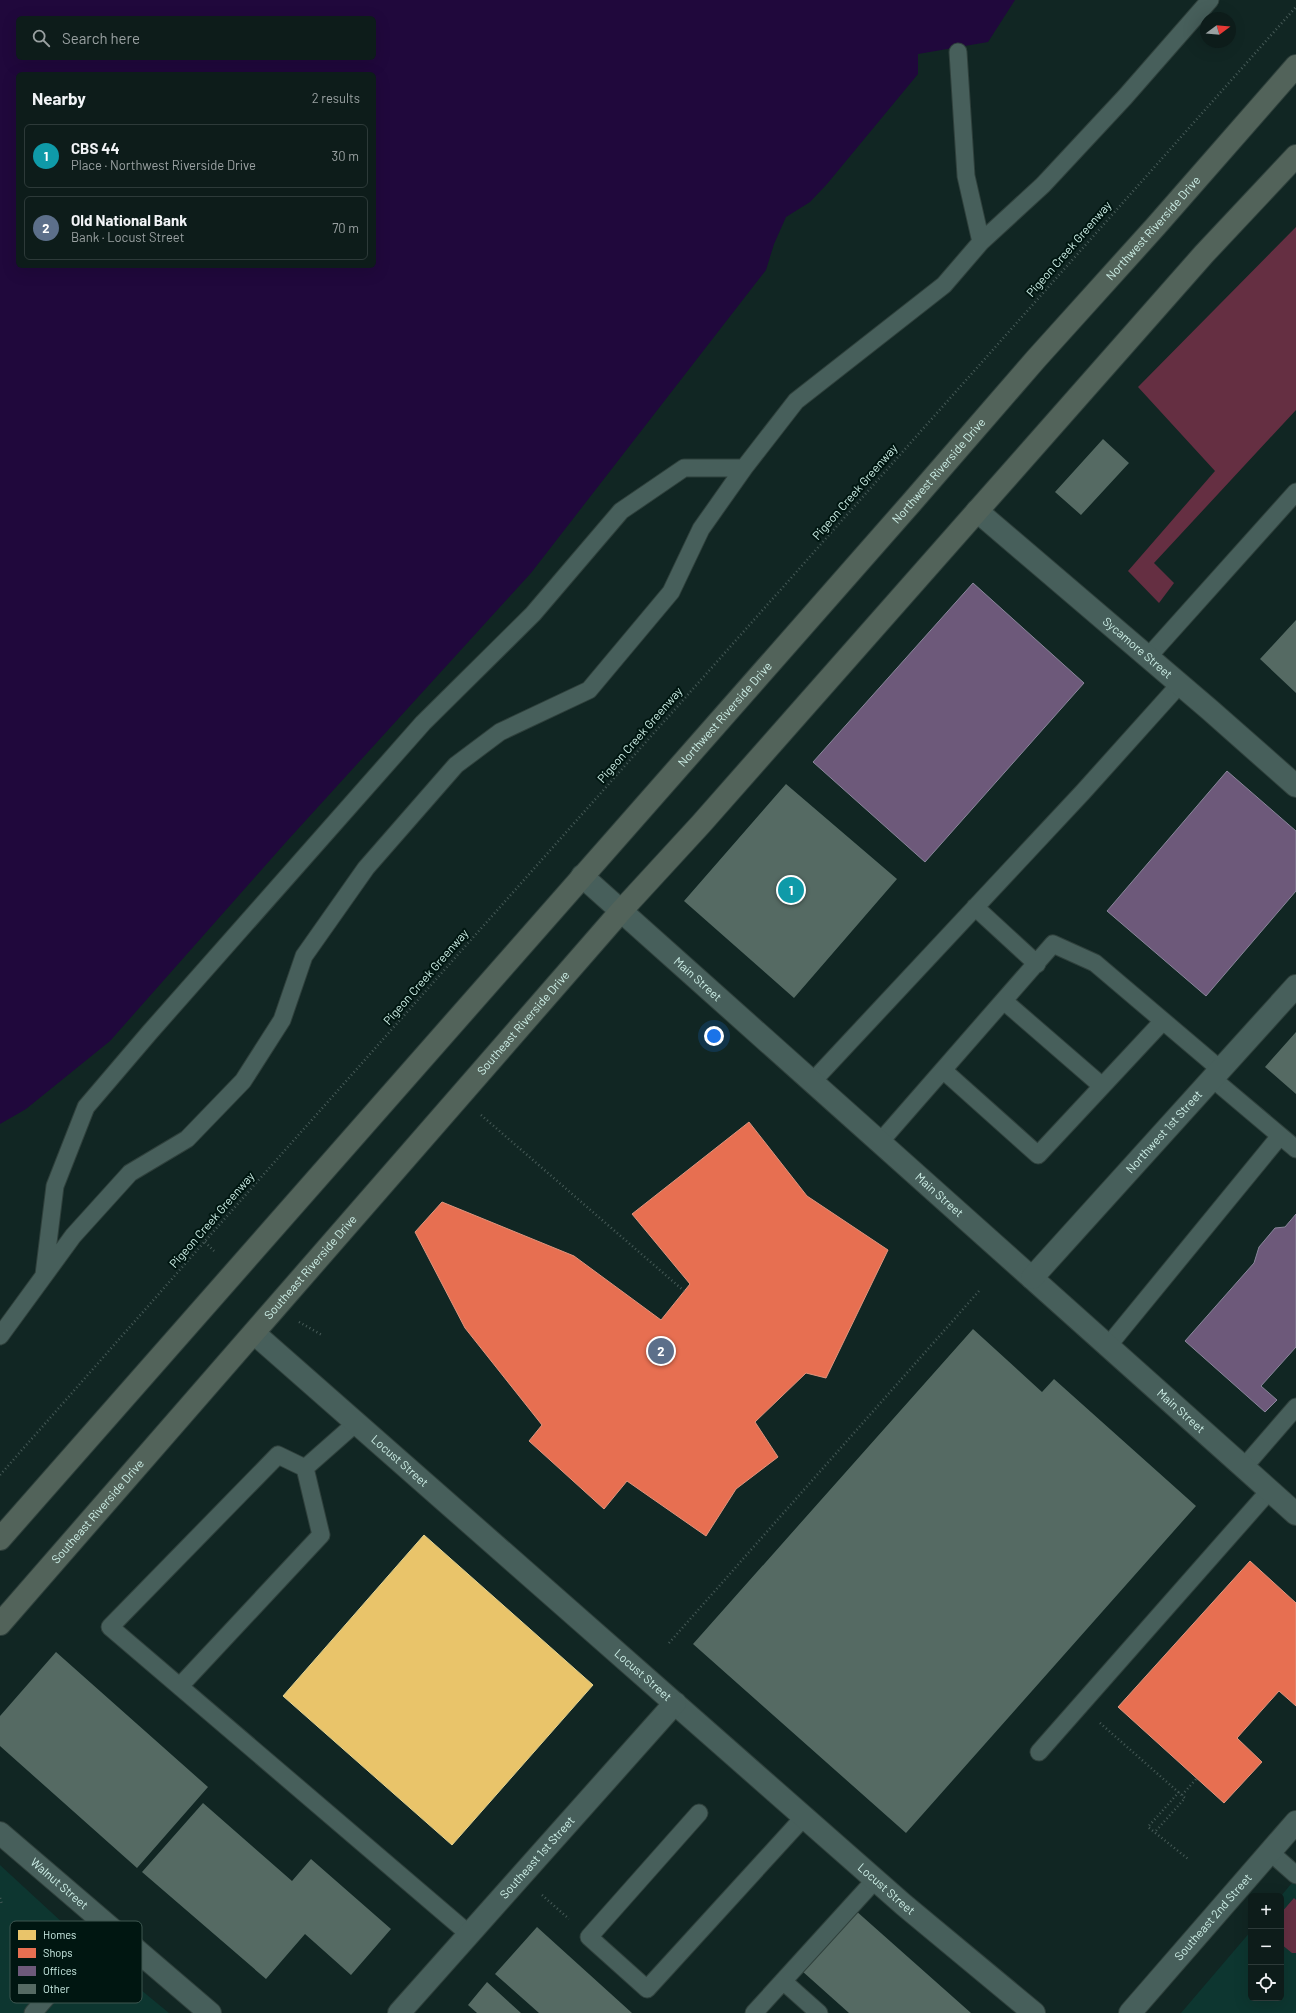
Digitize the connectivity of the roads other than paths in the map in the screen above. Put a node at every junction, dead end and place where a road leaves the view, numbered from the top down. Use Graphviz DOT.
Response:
graph roads {
  1 [pos="1210,0"];
  2 [pos="958,52"];
  3 [pos="1296,66"];
  4 [pos="1296,156"];
  5 [pos="981,242"];
  6 [pos="744,468"];
  7 [pos="1296,492"];
  8 [pos="977,511"];
  9 [pos="1148,657"];
  10 [pos="1180,684"];
  11 [pos="1296,786"];
  12 [pos="582,876"];
  13 [pos="974,907"];
  14 [pos="621,911"];
  15 [pos="1036,964"];
  16 [pos="1296,986"];
  17 [pos="1004,1001"];
  18 [pos="1163,1021"];
  19 [pos="943,1070"];
  20 [pos="1217,1074"];
  21 [pos="812,1082"];
  22 [pos="1102,1086"];
  23 [pos="1280,1136"];
  24 [pos="880,1142"];
  25 [pos="1296,1150"];
  26 [pos="44,1276"];
  27 [pos="1032,1278"];
  28 [pos="254,1334"];
  29 [pos="0,1336"];
  30 [pos="1108,1346"];
  31 [pos="1296,1407"];
  32 [pos="356,1423"];
  33 [pos="1244,1467"];
  34 [pos="305,1468"];
  35 [pos="1270,1490"];
  36 [pos="1296,1514"];
  37 [pos="0,1539"];
  38 [pos="0,1624"];
  39 [pos="180,1686"];
  40 [pos="675,1703"];
  41 [pos="1039,1752"];
  42 [pos="699,1813"];
  43 [pos="804,1817"];
  44 [pos="1296,1822"];
  45 [pos="0,1833"];
  46 [pos="1270,1852"];
  47 [pos="1296,1875"];
  48 [pos="875,1880"];
  49 [pos="102,1921"];
  50 [pos="469,1934"];
  51 [pos="142,1956"];
  52 [pos="783,1982"];
  53 [pos="42,2003"];
  54 [pos="202,2010"];
  55 [pos="33,2013"];
  56 [pos="399,2013"];
  57 [pos="754,2013"];
  58 [pos="819,2013"];
  59 [pos="1034,2013"];
  60 [pos="1130,2013"];
  1 -- 5 [label="lane"];
  2 -- 5 [label="lane"];
  3 -- 12 [label="highway, Northwest Riverside Drive"];
  4 -- 8 [label="highway"];
  5 -- 6 [label="lane"];
  6 -- 26 [label="lane"];
  6 -- 26 [label="lane"];
  7 -- 9 [label="lane"];
  8 -- 9 [label="street, Sycamore Street"];
  8 -- 14 [label="highway"];
  9 -- 10 [label="street, Sycamore Street"];
  10 -- 11 [label="street, Sycamore Street"];
  10 -- 13 [label="lane"];
  12 -- 14 [label="street, Main Street"];
  12 -- 37 [label="highway"];
  13 -- 15 [label="lane"];
  13 -- 21 [label="lane"];
  14 -- 21 [label="street, Main Street"];
  14 -- 28 [label="highway, Southeast Riverside Drive"];
  15 -- 17 [label="lane"];
  15 -- 18 [label="lane"];
  16 -- 20 [label="street, Northwest 1st Street"];
  17 -- 19 [label="lane"];
  17 -- 22 [label="lane"];
  18 -- 20 [label="lane"];
  18 -- 22 [label="lane"];
  19 -- 22 [label="lane"];
  19 -- 24 [label="lane"];
  20 -- 23 [label="lane"];
  20 -- 27 [label="street, Northwest 1st Street"];
  21 -- 24 [label="street, Main Street"];
  23 -- 25 [label="lane"];
  23 -- 30 [label="lane"];
  24 -- 27 [label="street, Main Street"];
  26 -- 29 [label="lane"];
  27 -- 30 [label="street, Main Street"];
  28 -- 32 [label="street, Locust Street"];
  28 -- 38 [label="highway, Southeast Riverside Drive"];
  30 -- 33 [label="street, Main Street"];
  31 -- 33 [label="lane"];
  32 -- 34 [label="lane"];
  32 -- 40 [label="street, Locust Street"];
  33 -- 35 [label="street, Main Street"];
  34 -- 39 [label="lane"];
  34 -- 39 [label="lane"];
  35 -- 36 [label="street, Main Street"];
  35 -- 41 [label="lane"];
  39 -- 50 [label="lane"];
  40 -- 43 [label="street, Locust Street"];
  40 -- 50 [label="street, Southeast 1st Street"];
  42 -- 43 [label="lane"];
  43 -- 48 [label="street, Locust Street"];
  44 -- 46 [label="street, Southeast 2nd Street"];
  45 -- 49 [label="street, Walnut Street"];
  46 -- 47 [label="lane"];
  46 -- 60 [label="street, Southeast 2nd Street"];
  48 -- 52 [label="lane"];
  48 -- 59 [label="street, Locust Street"];
  50 -- 56 [label="street, Southeast 1st Street"];
  51 -- 54 [label="street, Walnut Street"];
  52 -- 57 [label="lane"];
  52 -- 58 [label="lane"];
  53 -- 55 [label="lane"];
}
